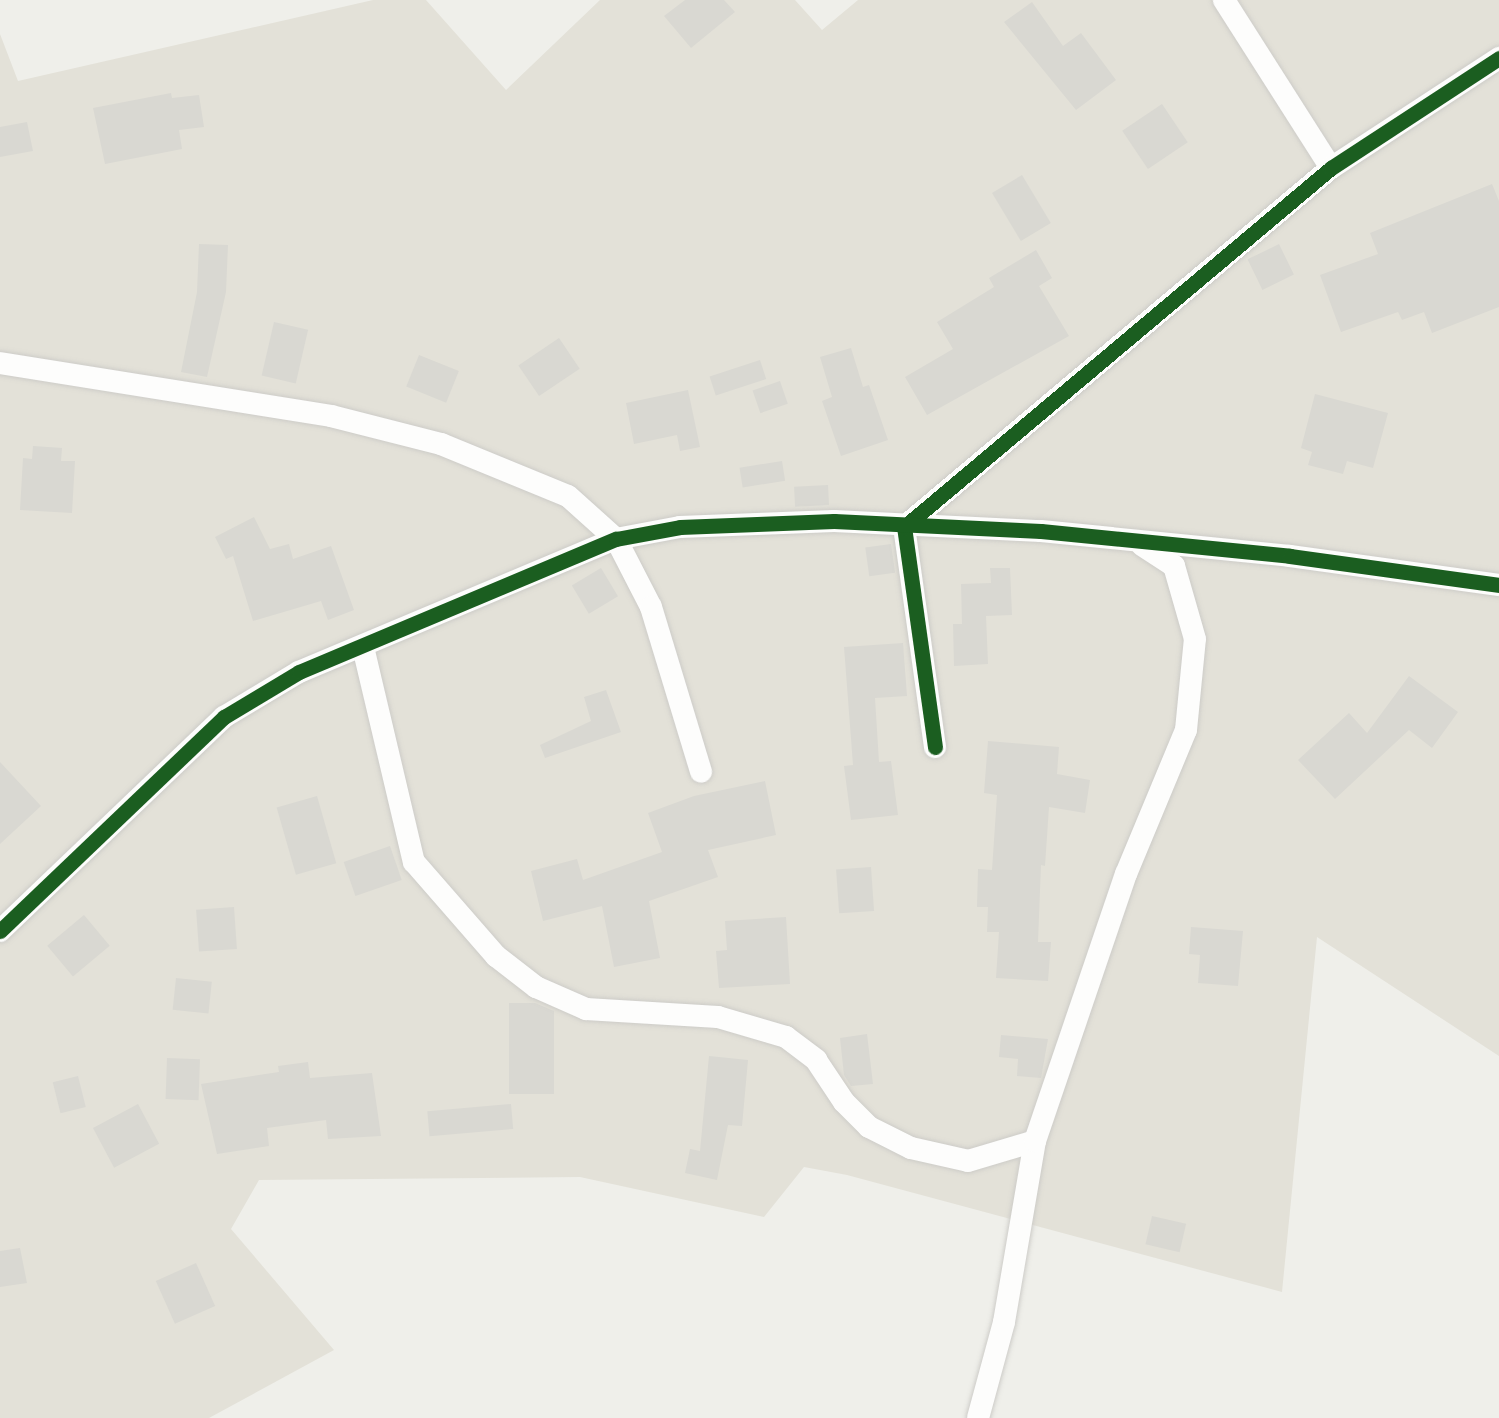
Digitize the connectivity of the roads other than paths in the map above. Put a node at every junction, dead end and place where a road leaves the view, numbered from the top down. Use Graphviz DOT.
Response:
graph roads {
  1 [pos="1224,0"];
  2 [pos="1499,58"];
  3 [pos="1331,168"];
  4 [pos="0,363"];
  5 [pos="904,526"];
  6 [pos="616,539"];
  7 [pos="1140,543"];
  8 [pos="1499,585"];
  9 [pos="363,647"];
  10 [pos="935,747"];
  11 [pos="701,772"];
  12 [pos="0,931"];
  13 [pos="1035,1141"];
  14 [pos="978,1418"];
  1 -- 3 [label="street"];
  2 -- 3 [label="street"];
  3 -- 5 [label="street"];
  4 -- 6 [label="street"];
  5 -- 6 [label="street"];
  5 -- 7 [label="street"];
  5 -- 10 [label="street"];
  6 -- 9 [label="street"];
  6 -- 11 [label="street"];
  7 -- 8 [label="street"];
  7 -- 13 [label="street"];
  9 -- 12 [label="street"];
  9 -- 13 [label="street"];
  13 -- 14 [label="street"];
}
